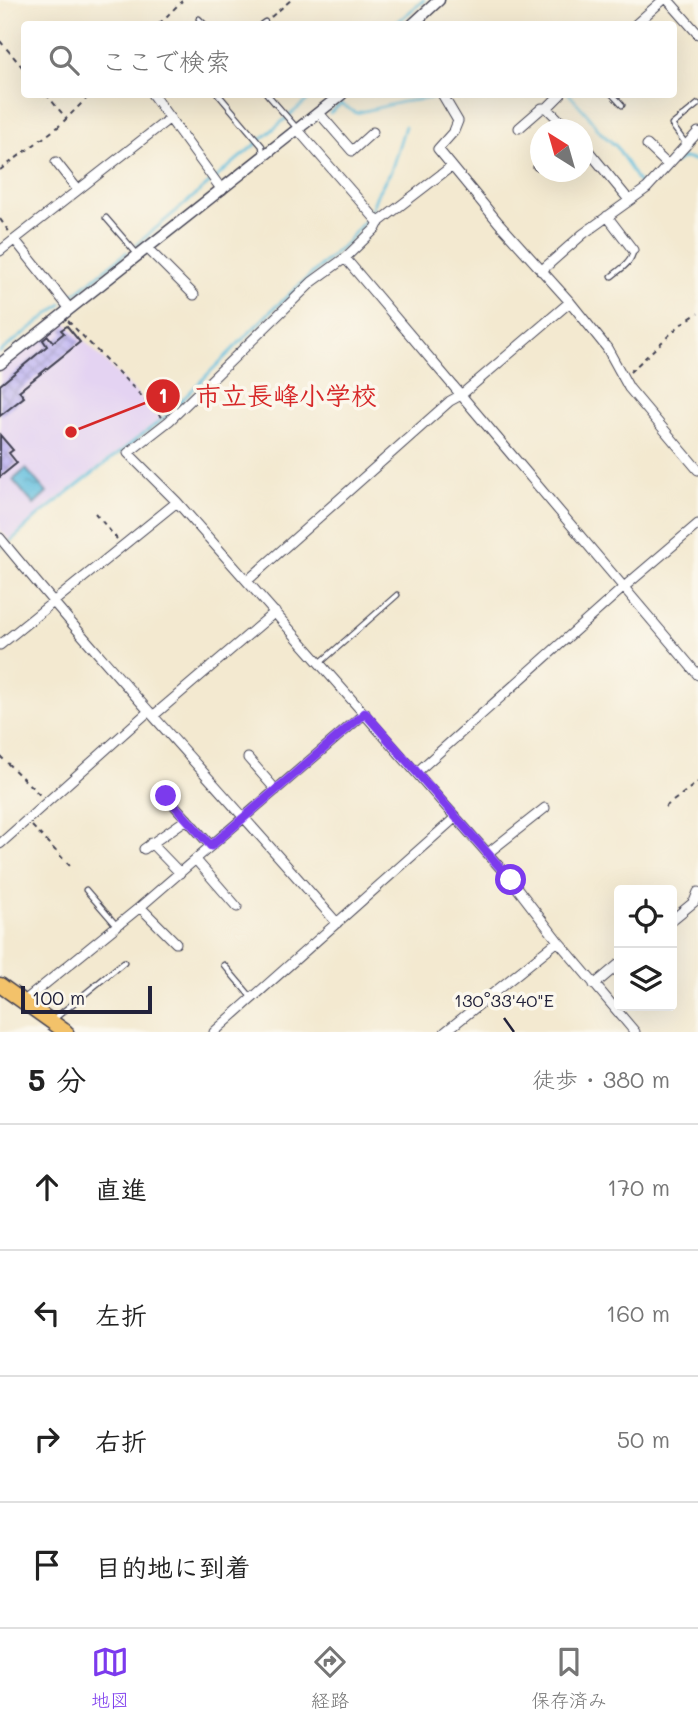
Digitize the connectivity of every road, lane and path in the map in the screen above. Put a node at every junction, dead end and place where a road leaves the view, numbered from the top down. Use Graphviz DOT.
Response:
graph roads {
  1 [pos="291,0"];
  2 [pos="439,0"];
  3 [pos="663,0"];
  4 [pos="668,0"];
  5 [pos="182,1"];
  6 [pos="424,20"];
  7 [pos="162,21"];
  8 [pos="266,21"];
  9 [pos="639,21"];
  10 [pos="698,34"];
  11 [pos="0,41"];
  12 [pos="21,66"];
  13 [pos="49,98"];
  14 [pos="87,98"];
  15 [pos="155,98"];
  16 [pos="221,98"];
  17 [pos="270,98"];
  18 [pos="337,98"];
  19 [pos="444,98"];
  20 [pos="557,98"];
  21 [pos="616,98"];
  22 [pos="698,104"];
  23 [pos="622,105"];
  24 [pos="547,108"];
  25 [pos="319,113"];
  26 [pos="170,118"];
  27 [pos="67,119"];
  28 [pos="558,119"];
  29 [pos="296,128"];
  30 [pos="519,128"];
  31 [pos="373,132"];
  32 [pos="698,132"];
  33 [pos="648,145"];
  34 [pos="687,145"];
  35 [pos="593,155"];
  36 [pos="264,158"];
  37 [pos="56,162"];
  38 [pos="668,165"];
  39 [pos="452,166"];
  40 [pos="0,170"];
  41 [pos="78,190"];
  42 [pos="222,190"];
  43 [pos="629,200"];
  44 [pos="607,216"];
  45 [pos="106,218"];
  46 [pos="0,219"];
  47 [pos="379,223"];
  48 [pos="15,240"];
  49 [pos="633,250"];
  50 [pos="0,251"];
  51 [pos="143,252"];
  52 [pos="345,258"];
  53 [pos="541,271"];
  54 [pos="612,276"];
  55 [pos="194,295"];
  56 [pos="570,302"];
  57 [pos="66,312"];
  58 [pos="698,313"];
  59 [pos="1,363"];
  60 [pos="624,379"];
  61 [pos="461,395"];
  62 [pos="162,416"];
  63 [pos="698,470"];
  64 [pos="177,502"];
  65 [pos="94,513"];
  66 [pos="698,524"];
  67 [pos="0,538"];
  68 [pos="123,546"];
  69 [pos="247,581"];
  70 [pos="624,587"];
  71 [pos="397,595"];
  72 [pos="54,602"];
  73 [pos="275,612"];
  74 [pos="0,645"];
  75 [pos="320,663"];
  76 [pos="698,675"];
  77 [pos="151,713"];
  78 [pos="365,713"];
  79 [pos="0,756"];
  80 [pos="248,758"];
  81 [pos="417,772"];
  82 [pos="698,782"];
  83 [pos="276,790"];
  84 [pos="166,796"];
  85 [pos="47,802"];
  86 [pos="665,807"];
  87 [pos="545,808"];
  88 [pos="245,817"];
  89 [pos="456,817"];
  90 [pos="187,819"];
  91 [pos="27,820"];
  92 [pos="0,844"];
  93 [pos="211,846"];
  94 [pos="488,853"];
  95 [pos="196,860"];
  96 [pos="72,868"];
  97 [pos="180,873"];
  98 [pos="86,890"];
  99 [pos="698,892"];
  100 [pos="140,907"];
  101 [pos="237,907"];
  102 [pos="677,916"];
  103 [pos="337,923"];
  104 [pos="117,926"];
  105 [pos="558,941"];
  106 [pos="176,943"];
  107 [pos="124,962"];
  108 [pos="224,965"];
  109 [pos="614,968"];
  110 [pos="0,985"];
  111 [pos="594,985"];
  112 [pos="252,998"];
  113 [pos="23,1002"];
  114 [pos="51,1021"];
  115 [pos="66,1032"];
  116 [pos="215,1032"];
  117 [pos="445,1032"];
  118 [pos="635,1032"];
  1 -- 8 [label="path"];
  2 -- 6 [label="street"];
  3 -- 9 [label="street"];
  4 -- 10 [label="street"];
  5 -- 7 [label="path"];
  11 -- 12 [label="path"];
  13 -- 27 [label="path"];
  14 -- 27 [label="path"];
  15 -- 26 [label="street"];
  16 -- 36 [label="lane"];
  17 -- 29 [label="lane"];
  18 -- 25 [label="street"];
  19 -- 39 [label="street"];
  20 -- 24 [label="street"];
  21 -- 23 [label="lane"];
  22 -- 34 [label="lane"];
  24 -- 28 [label="street"];
  24 -- 30 [label="street"];
  25 -- 29 [label="street"];
  25 -- 31 [label="street"];
  26 -- 41 [label="street"];
  26 -- 42 [label="street"];
  27 -- 40 [label="path"];
  29 -- 36 [label="street"];
  29 -- 47 [label="street"];
  32 -- 34 [label="street"];
  33 -- 38 [label="street"];
  34 -- 38 [label="street"];
  35 -- 43 [label="street"];
  36 -- 42 [label="street"];
  37 -- 41 [label="street"];
  38 -- 43 [label="street"];
  39 -- 47 [label="street"];
  39 -- 53 [label="street"];
  41 -- 48 [label="street"];
  42 -- 51 [label="street"];
  43 -- 44 [label="street"];
  44 -- 49 [label="street"];
  44 -- 53 [label="street"];
  45 -- 51 [label="lane"];
  46 -- 48 [label="path"];
  47 -- 52 [label="street"];
  48 -- 50 [label="street"];
  48 -- 57 [label="street"];
  49 -- 54 [label="lane"];
  51 -- 55 [label="street"];
  51 -- 57 [label="street"];
  52 -- 61 [label="street"];
  52 -- 64 [label="street"];
  53 -- 56 [label="street"];
  56 -- 60 [label="street"];
  56 -- 61 [label="street"];
  57 -- 59 [label="street"];
  57 -- 62 [label="path"];
  58 -- 60 [label="path"];
  60 -- 63 [label="street"];
  61 -- 69 [label="street"];
  61 -- 70 [label="street"];
  64 -- 68 [label="street"];
  64 -- 69 [label="street"];
  65 -- 68 [label="path"];
  66 -- 70 [label="street"];
  67 -- 72 [label="street"];
  68 -- 72 [label="street"];
  69 -- 73 [label="street"];
  70 -- 76 [label="street"];
  70 -- 81 [label="street"];
  71 -- 75 [label="lane"];
  72 -- 74 [label="street"];
  72 -- 77 [label="street"];
  73 -- 75 [label="street"];
  73 -- 77 [label="street"];
  75 -- 78 [label="street"];
  77 -- 85 [label="street"];
  77 -- 88 [label="street"];
  78 -- 81 [label="street"];
  78 -- 83 [label="street"];
  79 -- 85 [label="path"];
  80 -- 83 [label="street"];
  81 -- 89 [label="street"];
  82 -- 86 [label="path"];
  83 -- 88 [label="street"];
  84 -- 90 [label="street"];
  85 -- 91 [label="street"];
  87 -- 94 [label="street"];
  88 -- 93 [label="street"];
  88 -- 103 [label="street"];
  89 -- 94 [label="street"];
  89 -- 103 [label="street"];
  90 -- 93 [label="street"];
  90 -- 97 [label="street"];
  91 -- 92 [label="street"];
  91 -- 96 [label="path"];
  93 -- 95 [label="street"];
  94 -- 105 [label="street"];
  95 -- 97 [label="street"];
  95 -- 101 [label="street"];
  97 -- 100 [label="street"];
  98 -- 104 [label="lane"];
  99 -- 102 [label="street"];
  100 -- 104 [label="street"];
  100 -- 106 [label="street"];
  103 -- 112 [label="street"];
  104 -- 113 [label="street"];
  105 -- 111 [label="street"];
  105 -- 117 [label="street"];
  107 -- 114 [label="lane"];
  108 -- 112 [label="lane"];
  109 -- 111 [label="street"];
  110 -- 113 [label="highway"];
  111 -- 118 [label="street"];
  112 -- 116 [label="street"];
  113 -- 114 [label="highway"];
  114 -- 115 [label="highway"];
}
